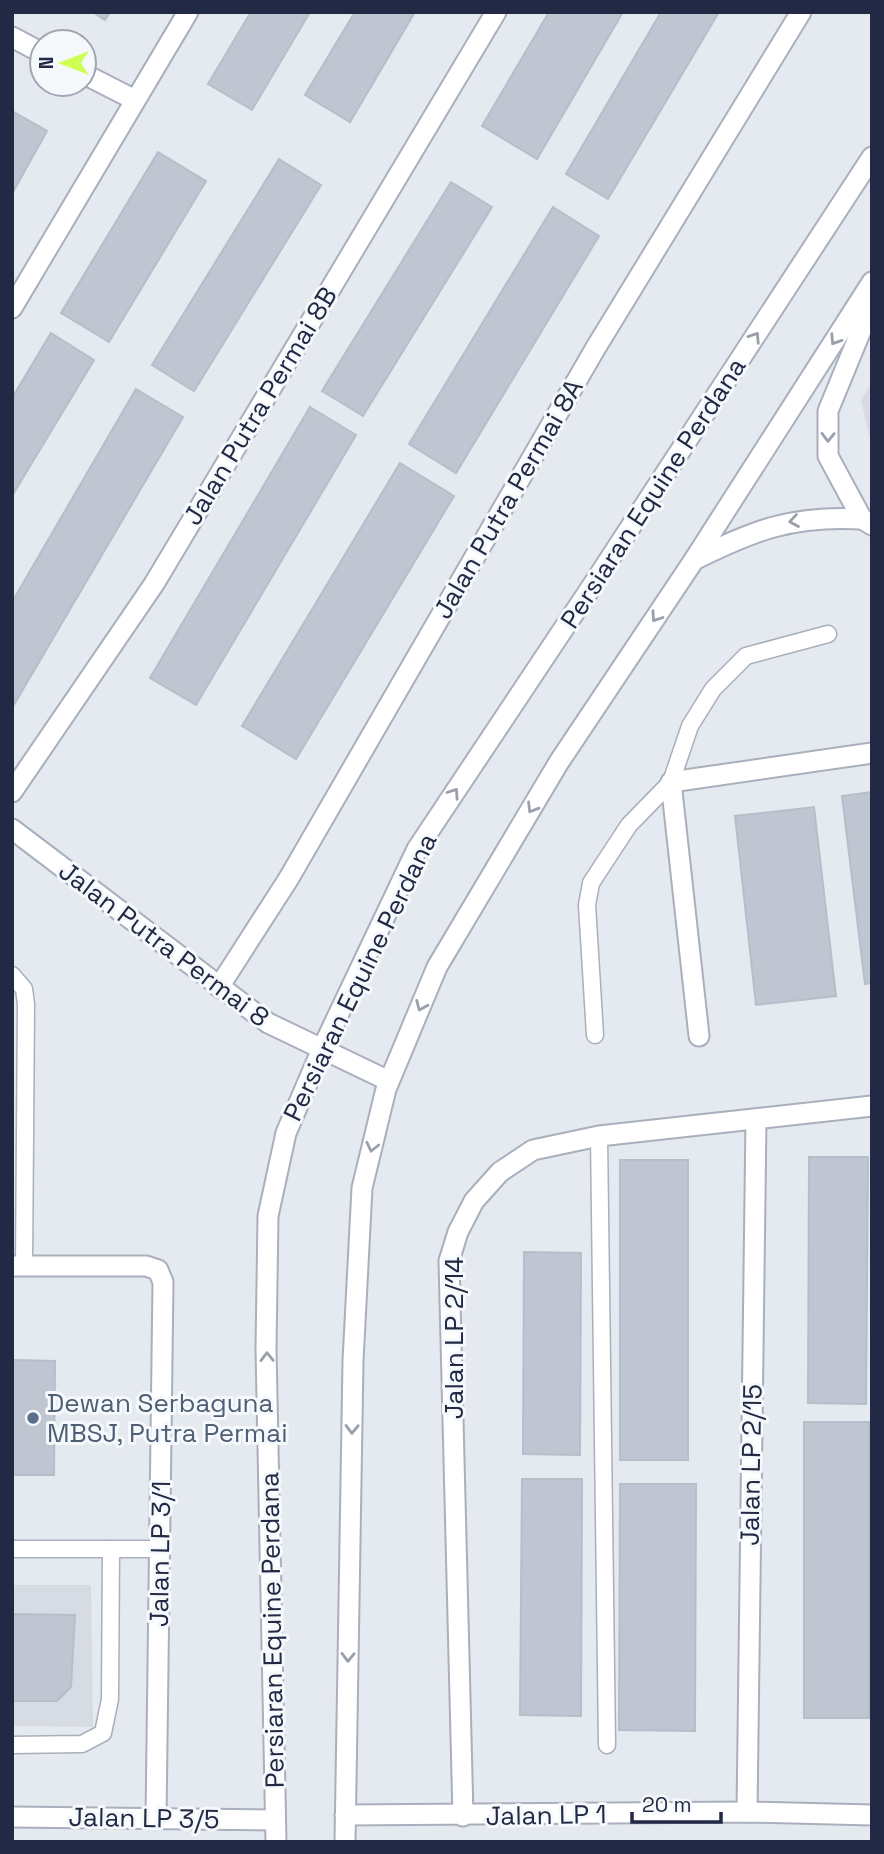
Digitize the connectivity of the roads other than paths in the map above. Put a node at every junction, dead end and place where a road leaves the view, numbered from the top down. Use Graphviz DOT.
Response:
graph roads {
  1 [pos="188,12"];
  2 [pos="496,12"];
  3 [pos="801,12"];
  4 [pos="12,37"];
  5 [pos="28,46"];
  6 [pos="98,81"];
  7 [pos="135,100"];
  8 [pos="872,157"];
  9 [pos="872,282"];
  10 [pos="872,304"];
  11 [pos="12,308"];
  12 [pos="867,522"];
  13 [pos="694,560"];
  14 [pos="828,634"];
  15 [pos="872,753"];
  16 [pos="671,782"];
  17 [pos="12,792"];
  18 [pos="12,830"];
  19 [pos="12,975"];
  20 [pos="219,987"];
  21 [pos="595,1035"];
  22 [pos="699,1036"];
  23 [pos="322,1049"];
  24 [pos="390,1081"];
  25 [pos="872,1106"];
  26 [pos="756,1119"];
  27 [pos="599,1136"];
  28 [pos="18,1266"];
  29 [pos="12,1549"];
  30 [pos="111,1549"];
  31 [pos="160,1549"];
  32 [pos="12,1745"];
  33 [pos="607,1745"];
  34 [pos="747,1812"];
  35 [pos="345,1815"];
  36 [pos="872,1815"];
  37 [pos="463,1816"];
  38 [pos="12,1817"];
  39 [pos="156,1818"];
  40 [pos="275,1821"];
  41 [pos="276,1842"];
  42 [pos="345,1842"];
  1 -- 7 [label="street"];
  2 -- 17 [label="street, Jalan Putra Permai 8B"];
  3 -- 20 [label="street, Jalan Putra Permai 8A"];
  4 -- 5 [label="street"];
  6 -- 7 [label="street"];
  7 -- 11 [label="street"];
  23 -- 8 [label="street, Persiaran Equine Perdana, one-way"];
  9 -- 13 [label="street, one-way"];
  10 -- 12 [label="street, one-way"];
  12 -- 13 [label="street, one-way"];
  13 -- 24 [label="street, one-way"];
  14 -- 16 [label="lane"];
  15 -- 16 [label="street"];
  16 -- 21 [label="lane"];
  16 -- 22 [label="street"];
  18 -- 20 [label="street, Jalan Putra Permai 8"];
  19 -- 28 [label="lane"];
  20 -- 23 [label="street, Jalan Putra Permai 8"];
  23 -- 24 [label="street, Jalan Putra Permai 8"];
  40 -- 23 [label="street, Persiaran Equine Perdana, one-way"];
  24 -- 35 [label="street, one-way"];
  25 -- 26 [label="street, Jalan LP 2/14"];
  26 -- 27 [label="street, Jalan LP 2/14"];
  26 -- 34 [label="street, Jalan LP 2/15"];
  27 -- 33 [label="lane"];
  27 -- 37 [label="street, Jalan LP 2/14"];
  28 -- 31 [label="street, Jalan LP 3/1"];
  29 -- 30 [label="lane"];
  30 -- 31 [label="lane"];
  30 -- 32 [label="lane"];
  31 -- 39 [label="street, Jalan LP 3/1"];
  34 -- 36 [label="street, Jalan LP 1"];
  34 -- 37 [label="street, Jalan LP 1"];
  35 -- 37 [label="street, Jalan LP 1"];
  35 -- 42 [label="street"];
  38 -- 39 [label="street, Jalan LP 3/5"];
  39 -- 40 [label="street, Jalan LP 3/5"];
  40 -- 41 [label="street, Persiaran Equine Perdana"];
}
